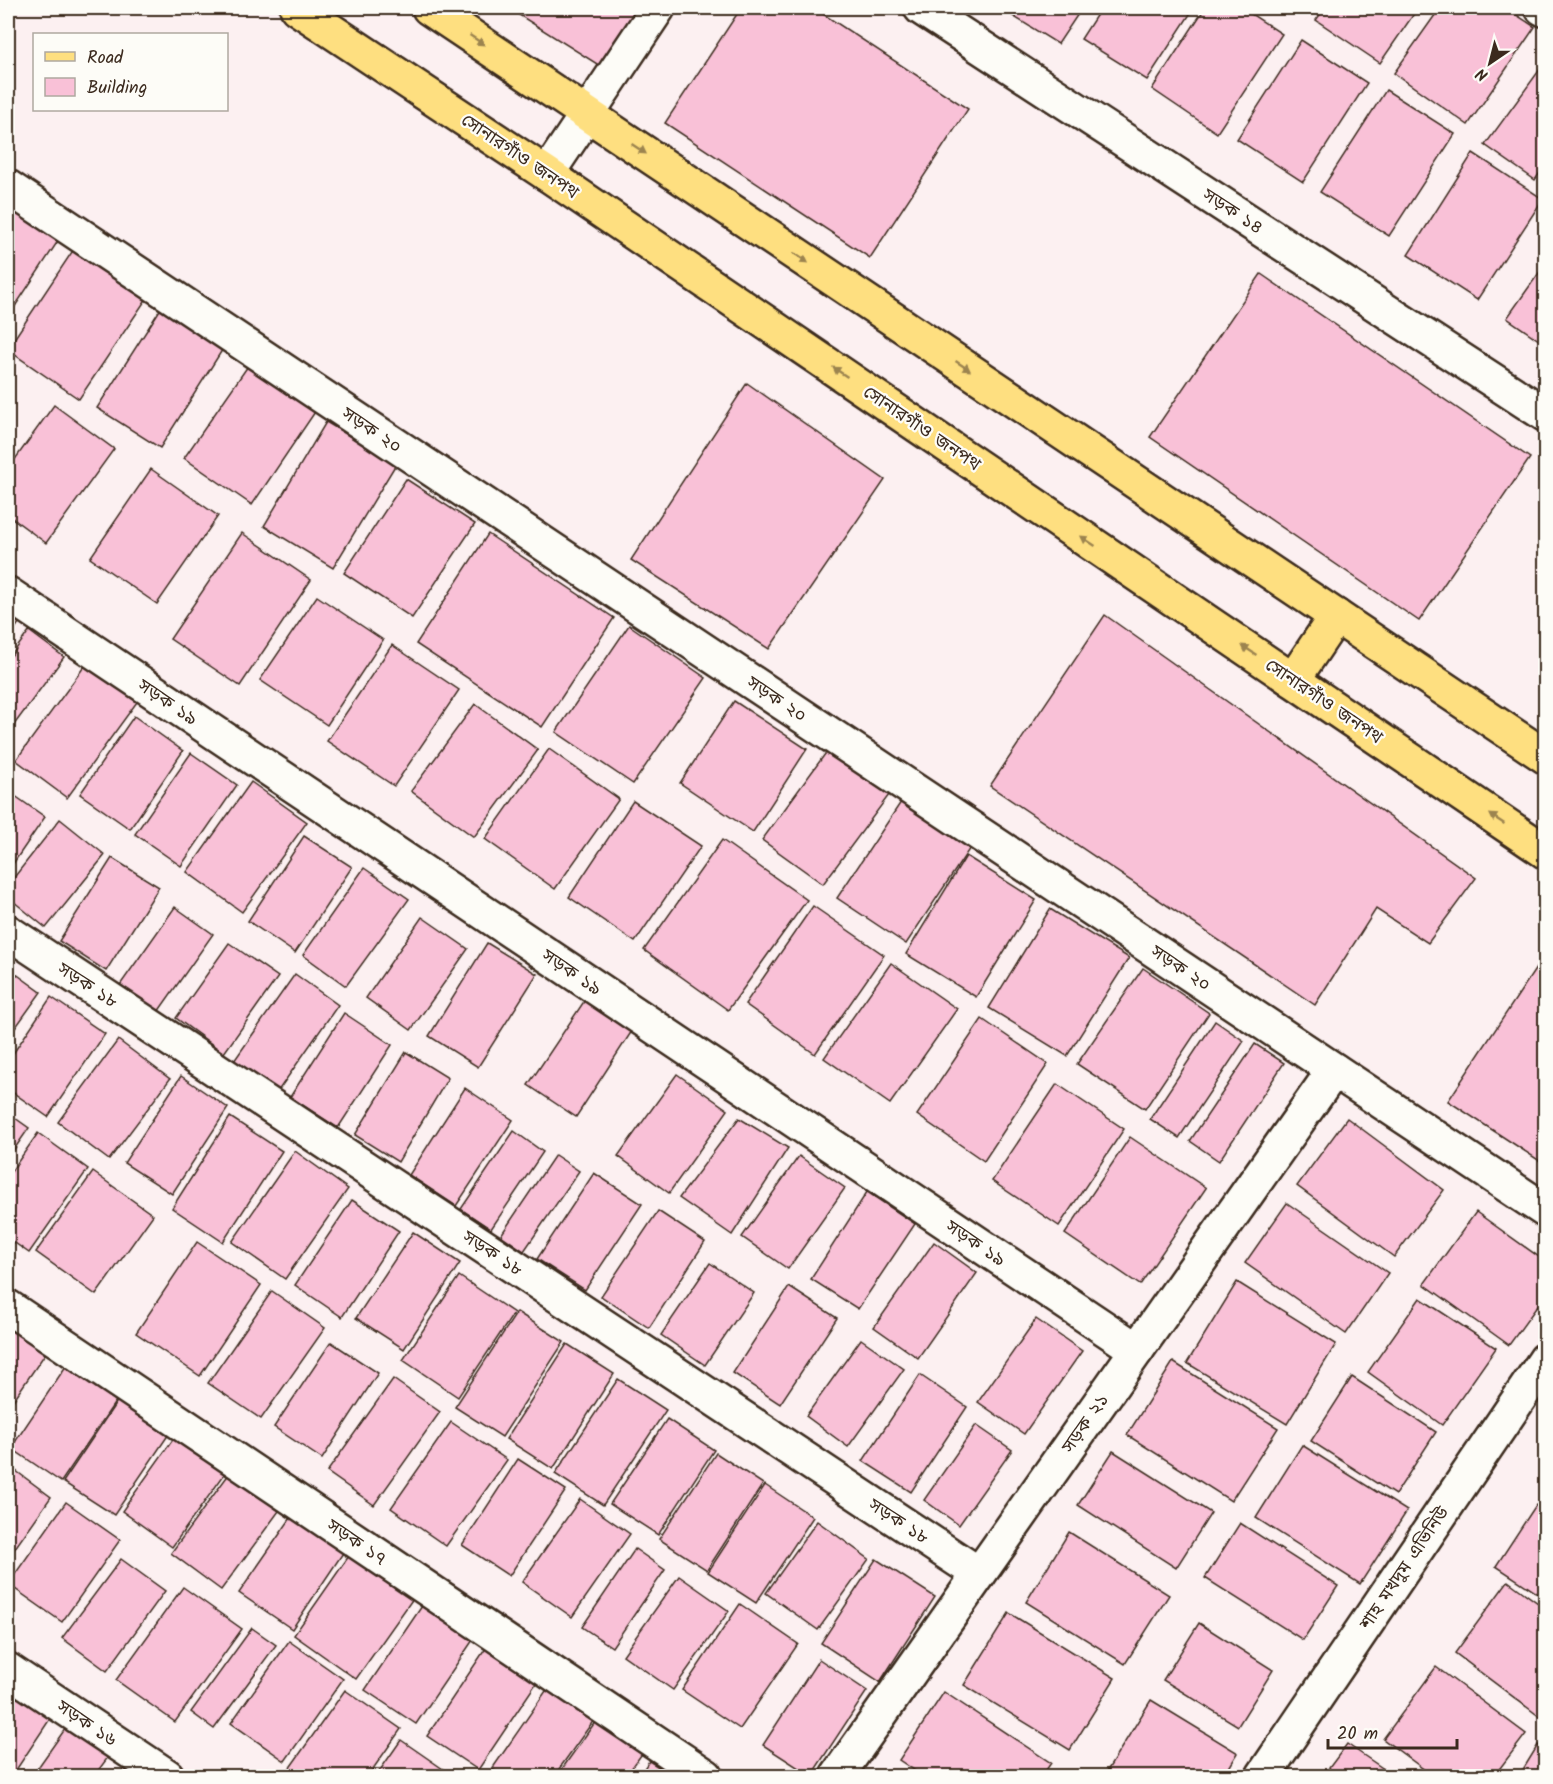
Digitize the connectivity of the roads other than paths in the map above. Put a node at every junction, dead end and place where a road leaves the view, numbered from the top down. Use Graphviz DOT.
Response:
graph roads {
  1 [pos="297,8"];
  2 [pos="429,8"];
  3 [pos="658,8"];
  4 [pos="921,8"];
  5 [pos="587,115"];
  6 [pos="547,174"];
  7 [pos="8,187"];
  8 [pos="1545,415"];
  9 [pos="8,594"];
  10 [pos="1336,616"];
  11 [pos="1293,680"];
  12 [pos="1545,757"];
  13 [pos="1545,852"];
  14 [pos="8,932"];
  15 [pos="1334,1070"];
  16 [pos="1545,1211"];
  17 [pos="8,1307"];
  18 [pos="1137,1350"];
  19 [pos="1545,1359"];
  20 [pos="980,1574"];
  21 [pos="8,1670"];
  22 [pos="167,1776"];
  23 [pos="706,1776"];
  24 [pos="837,1776"];
  25 [pos="1263,1776"];
  1 -- 6 [label="main road, সোনারগাঁও জনপথ"];
  2 -- 5 [label="main road, one-way"];
  3 -- 5 [label="street"];
  4 -- 8 [label="street, সড়ক ১৪"];
  5 -- 6 [label="street"];
  5 -- 10 [label="main road, one-way"];
  11 -- 6 [label="main road, সোনারগাঁও জনপথ, one-way"];
  7 -- 15 [label="street, সড়ক ২০"];
  9 -- 18 [label="street, সড়ক ১৯"];
  10 -- 11 [label="main road"];
  10 -- 12 [label="main road"];
  13 -- 11 [label="main road, সোনারগাঁও জনপথ, one-way"];
  14 -- 20 [label="street, সড়ক ১৮"];
  15 -- 16 [label="street, সড়ক ২০"];
  15 -- 18 [label="street, সড়ক ২১"];
  17 -- 23 [label="street, সড়ক ১৭"];
  18 -- 20 [label="street, সড়ক ২১"];
  19 -- 25 [label="street, শাহ মখদুম এভিনিউ"];
  20 -- 24 [label="street, সড়ক ২১"];
  21 -- 22 [label="street, সড়ক ১৬"];
}
